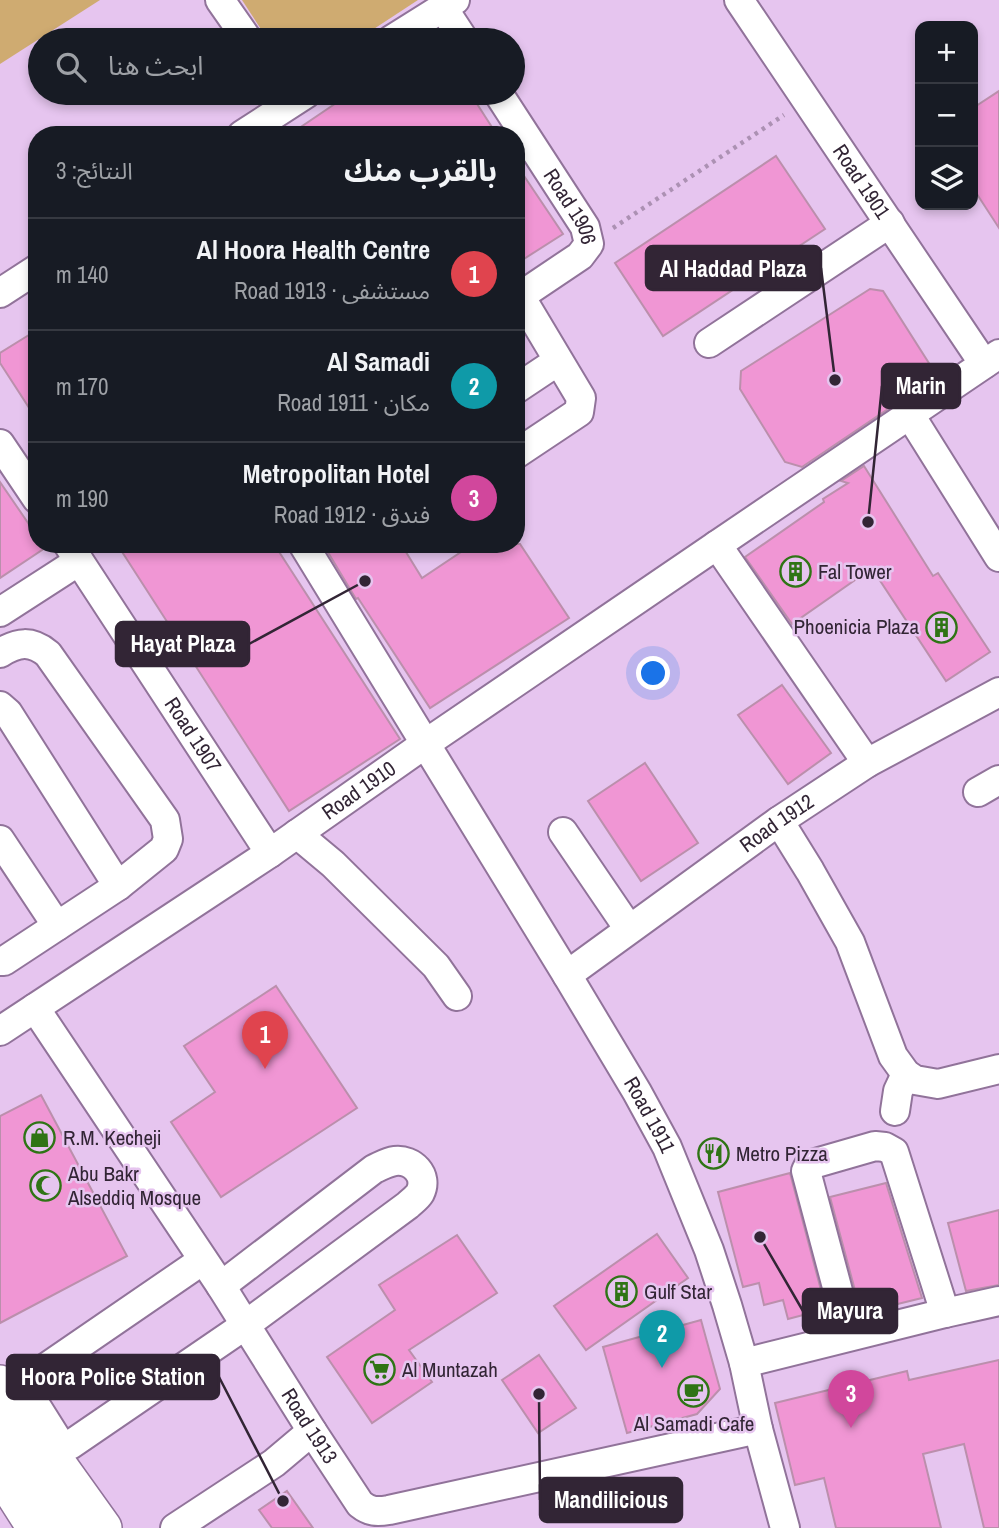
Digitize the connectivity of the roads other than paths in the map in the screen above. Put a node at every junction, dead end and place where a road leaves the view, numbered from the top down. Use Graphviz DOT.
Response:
graph roads {
  1 [pos="220,0"];
  2 [pos="738,0"];
  3 [pos="449,4"];
  4 [pos="240,28"];
  5 [pos="410,28"];
  6 [pos="459,28"];
  7 [pos="282,105"];
  8 [pos="506,105"];
  9 [pos="254,126"];
  10 [pos="520,126"];
  11 [pos="525,134"];
  12 [pos="890,223"];
  13 [pos="28,275"];
  14 [pos="0,293"];
  15 [pos="525,293"];
  16 [pos="525,309"];
  17 [pos="709,343"];
  18 [pos="991,359"];
  19 [pos="558,361"];
  20 [pos="525,383"];
  21 [pos="910,415"];
  22 [pos="0,444"];
  23 [pos="525,448"];
  24 [pos="28,486"];
  25 [pos="717,545"];
  26 [pos="73,553"];
  27 [pos="308,553"];
  28 [pos="999,557"];
  29 [pos="0,612"];
  30 [pos="0,653"];
  31 [pos="999,692"];
  32 [pos="0,706"];
  33 [pos="425,744"];
  34 [pos="867,763"];
  35 [pos="779,821"];
  36 [pos="563,832"];
  37 [pos="297,834"];
  38 [pos="0,840"];
  39 [pos="270,853"];
  40 [pos="118,887"];
  41 [pos="57,926"];
  42 [pos="629,929"];
  43 [pos="0,961"];
  44 [pos="567,975"];
  45 [pos="457,996"];
  46 [pos="35,1008"];
  47 [pos="0,1031"];
  48 [pos="999,1069"];
  49 [pos="906,1074"];
  50 [pos="895,1111"];
  51 [pos="203,1260"];
  52 [pos="220,1286"];
  53 [pos="999,1301"];
  54 [pos="945,1313"];
  55 [pos="244,1326"];
  56 [pos="850,1336"];
  57 [pos="744,1363"];
  58 [pos="0,1384"];
  59 [pos="758,1429"];
  60 [pos="312,1431"];
  61 [pos="0,1433"];
  62 [pos="1,1478"];
  63 [pos="37,1527"];
  64 [pos="103,1528"];
  65 [pos="175,1528"];
  66 [pos="785,1528"];
  1 -- 4 [label="street"];
  2 -- 12 [label="street, Road 1901"];
  3 -- 5 [label="street"];
  3 -- 6 [label="street"];
  7 -- 9 [label="street"];
  8 -- 10 [label="street, Road 1906"];
  11 -- 15 [label="street, Road 1906"];
  12 -- 17 [label="street"];
  12 -- 18 [label="street, Road 1901"];
  13 -- 14 [label="street"];
  16 -- 19 [label="street"];
  18 -- 21 [label="street, Road 1910"];
  19 -- 20 [label="street"];
  19 -- 23 [label="street"];
  21 -- 25 [label="street, Road 1910"];
  21 -- 28 [label="street"];
  22 -- 24 [label="street"];
  25 -- 33 [label="street, Road 1910"];
  25 -- 34 [label="street"];
  26 -- 29 [label="street"];
  26 -- 39 [label="street, Road 1907"];
  27 -- 33 [label="street"];
  30 -- 40 [label="street"];
  31 -- 34 [label="street, Road 1912"];
  32 -- 40 [label="street"];
  33 -- 37 [label="street, Road 1910"];
  33 -- 44 [label="street, Road 1911"];
  34 -- 35 [label="street, Road 1912"];
  35 -- 42 [label="street, Road 1912"];
  35 -- 49 [label="street"];
  36 -- 42 [label="street"];
  37 -- 39 [label="street, Road 1910"];
  37 -- 45 [label="street"];
  38 -- 41 [label="street"];
  39 -- 46 [label="street, Road 1910"];
  40 -- 41 [label="street"];
  41 -- 43 [label="street"];
  42 -- 44 [label="street, Road 1912"];
  44 -- 57 [label="street, Road 1911"];
  46 -- 47 [label="street, Road 1910"];
  46 -- 51 [label="street, Road 1913"];
  48 -- 49 [label="street"];
  49 -- 50 [label="street"];
  51 -- 52 [label="street, Road 1913"];
  51 -- 55 [label="street"];
  52 -- 55 [label="street, Road 1913"];
  52 -- 55 [label="street"];
  53 -- 54 [label="street"];
  54 -- 56 [label="street"];
  54 -- 56 [label="street"];
  55 -- 60 [label="street, Road 1913"];
  56 -- 57 [label="street"];
  57 -- 59 [label="street, Road 1911"];
  58 -- 64 [label="main road"];
  59 -- 60 [label="street, Road 1913"];
  59 -- 66 [label="street, Road 1911"];
  60 -- 65 [label="street"];
  61 -- 63 [label="main road"];
  62 -- 63 [label="main road"];
}
